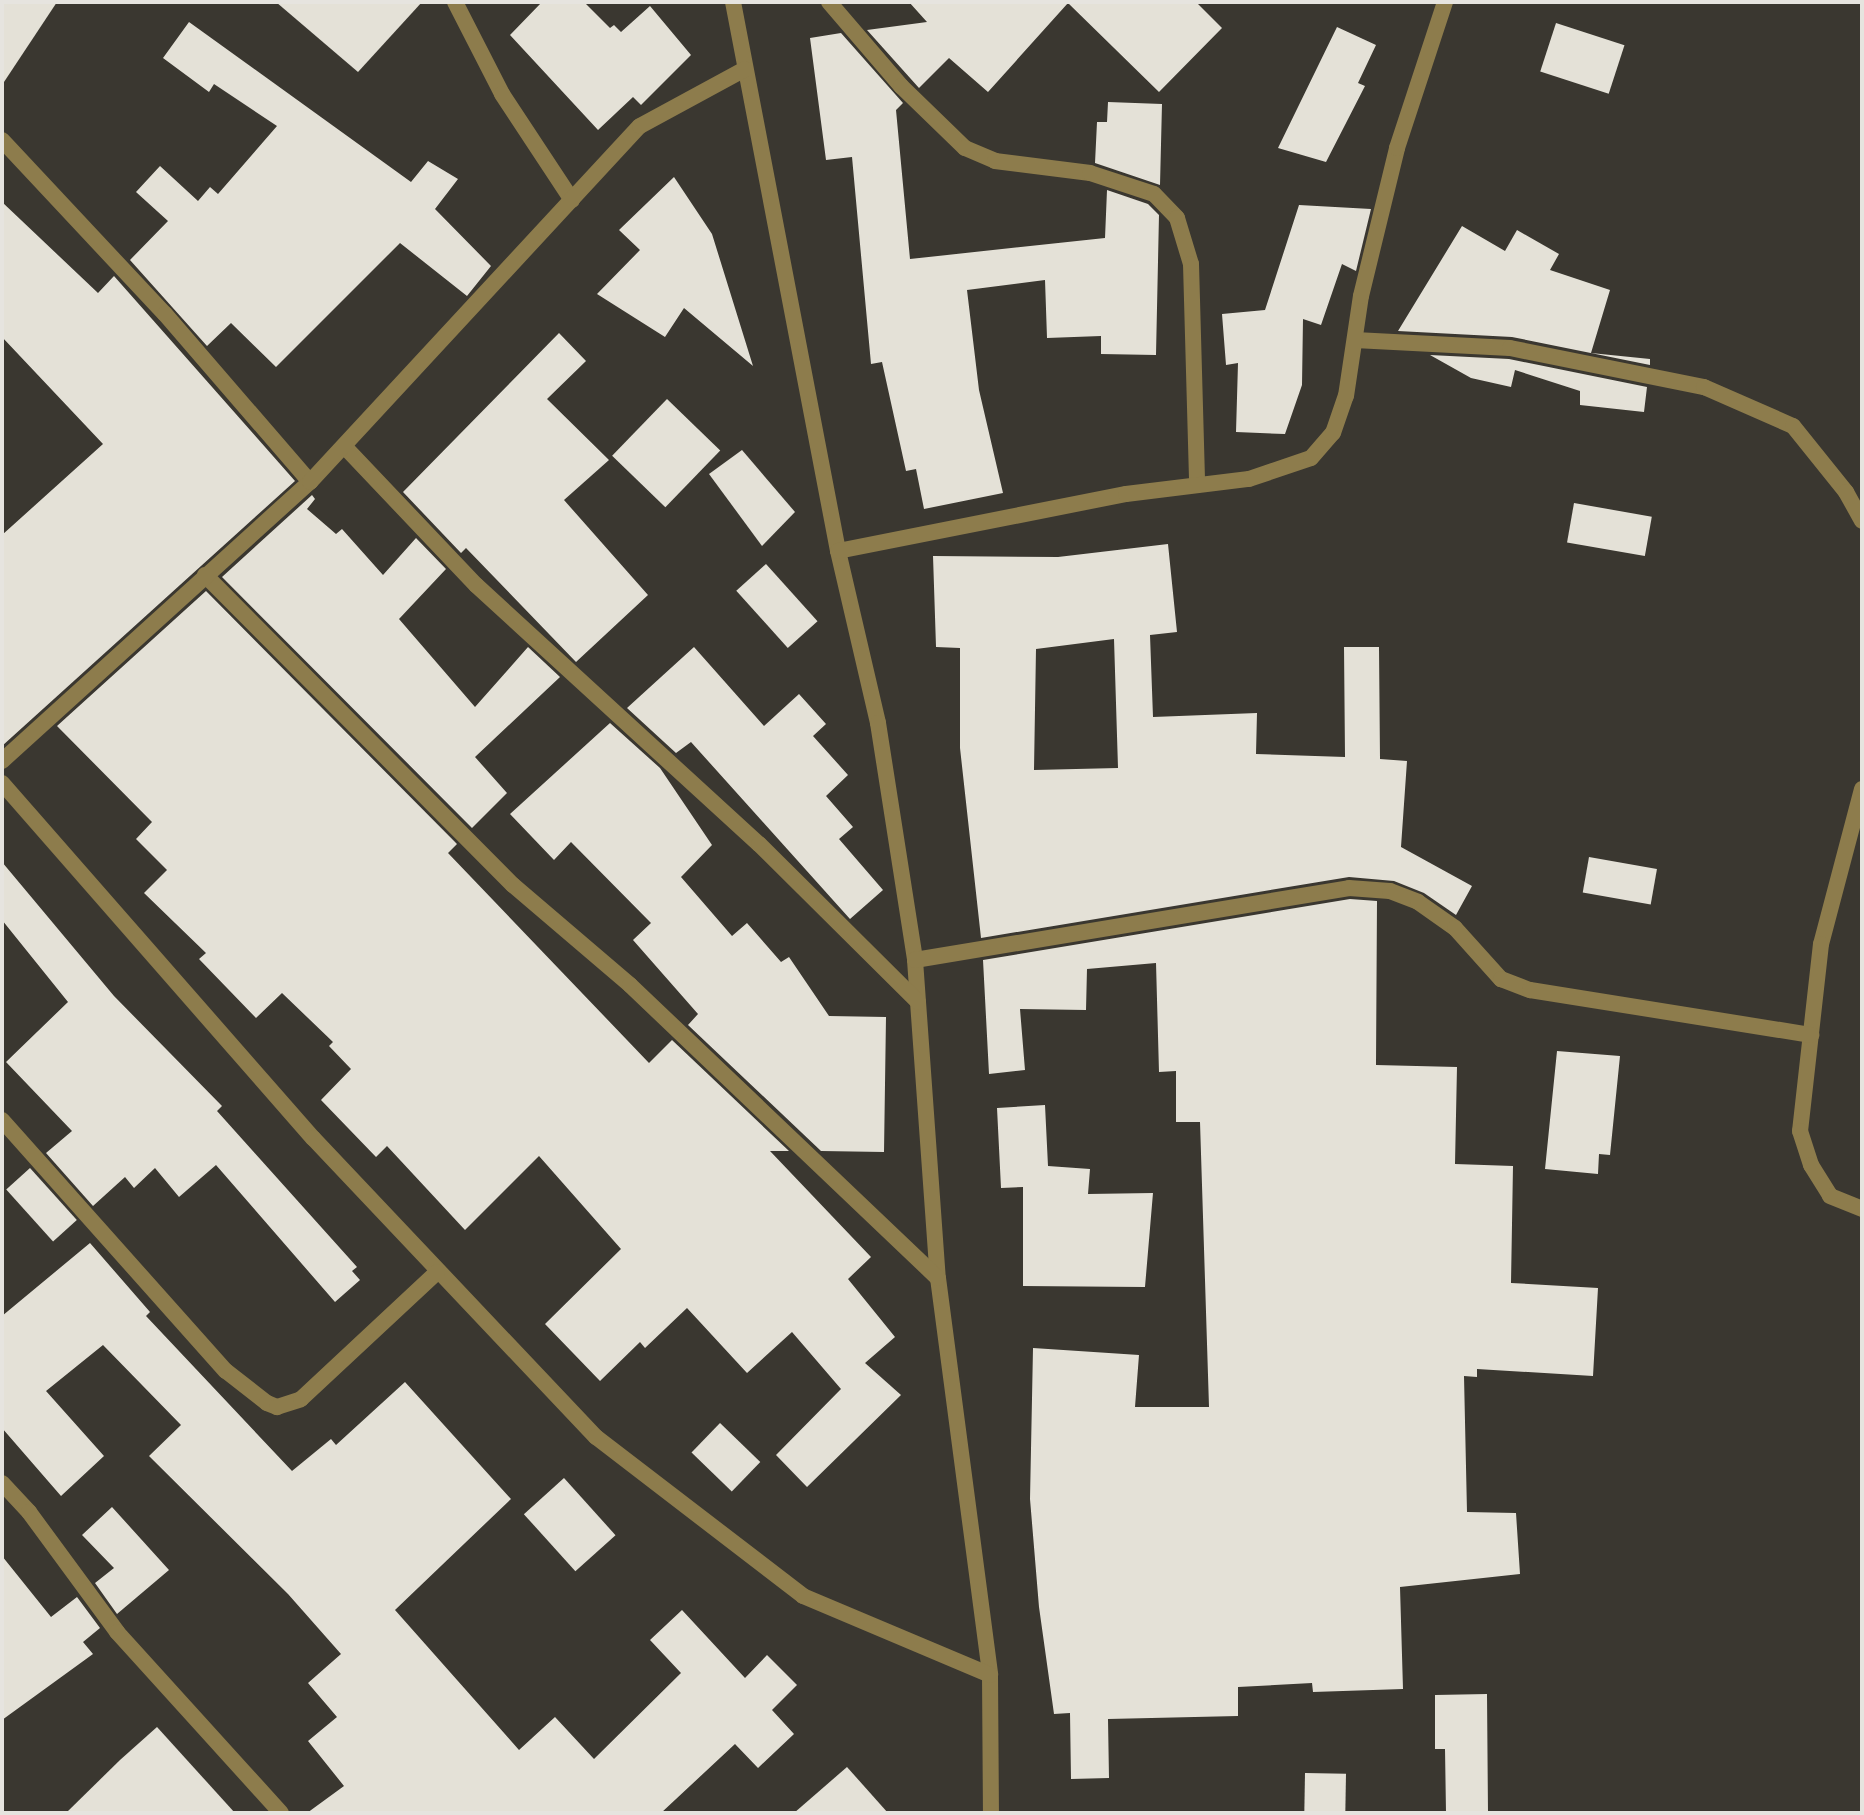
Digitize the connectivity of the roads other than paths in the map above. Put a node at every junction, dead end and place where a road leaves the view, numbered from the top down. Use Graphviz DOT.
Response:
graph roads {
  1 [pos="455,2"];
  2 [pos="733,2"];
  3 [pos="829,2"];
  4 [pos="1445,2"];
  5 [pos="745,69"];
  6 [pos="2,140"];
  7 [pos="572,200"];
  8 [pos="1355,340"];
  9 [pos="344,446"];
  10 [pos="310,482"];
  11 [pos="1197,485"];
  12 [pos="1862,521"];
  13 [pos="838,551"];
  14 [pos="205,575"];
  15 [pos="2,761"];
  16 [pos="2,783"];
  17 [pos="1862,789"];
  18 [pos="915,960"];
  19 [pos="918,1002"];
  20 [pos="1811,1035"];
  21 [pos="2,1120"];
  22 [pos="1862,1209"];
  23 [pos="437,1272"];
  24 [pos="938,1278"];
  25 [pos="2,1483"];
  26 [pos="990,1675"];
  27 [pos="281,1813"];
  28 [pos="991,1813"];
  1 -- 7 [label="street"];
  2 -- 5 [label="street"];
  3 -- 11 [label="street"];
  4 -- 8 [label="street"];
  5 -- 7 [label="street"];
  5 -- 13 [label="street"];
  6 -- 10 [label="street"];
  7 -- 9 [label="street"];
  8 -- 11 [label="street"];
  8 -- 12 [label="street"];
  9 -- 10 [label="street"];
  9 -- 19 [label="street"];
  10 -- 14 [label="street"];
  11 -- 13 [label="street"];
  13 -- 18 [label="street"];
  14 -- 15 [label="street"];
  14 -- 24 [label="street"];
  16 -- 23 [label="street"];
  17 -- 20 [label="street"];
  18 -- 19 [label="street"];
  18 -- 20 [label="street"];
  19 -- 24 [label="street"];
  20 -- 22 [label="street"];
  21 -- 23 [label="street"];
  23 -- 26 [label="street"];
  24 -- 26 [label="street"];
  25 -- 27 [label="street"];
  26 -- 28 [label="street"];
}
